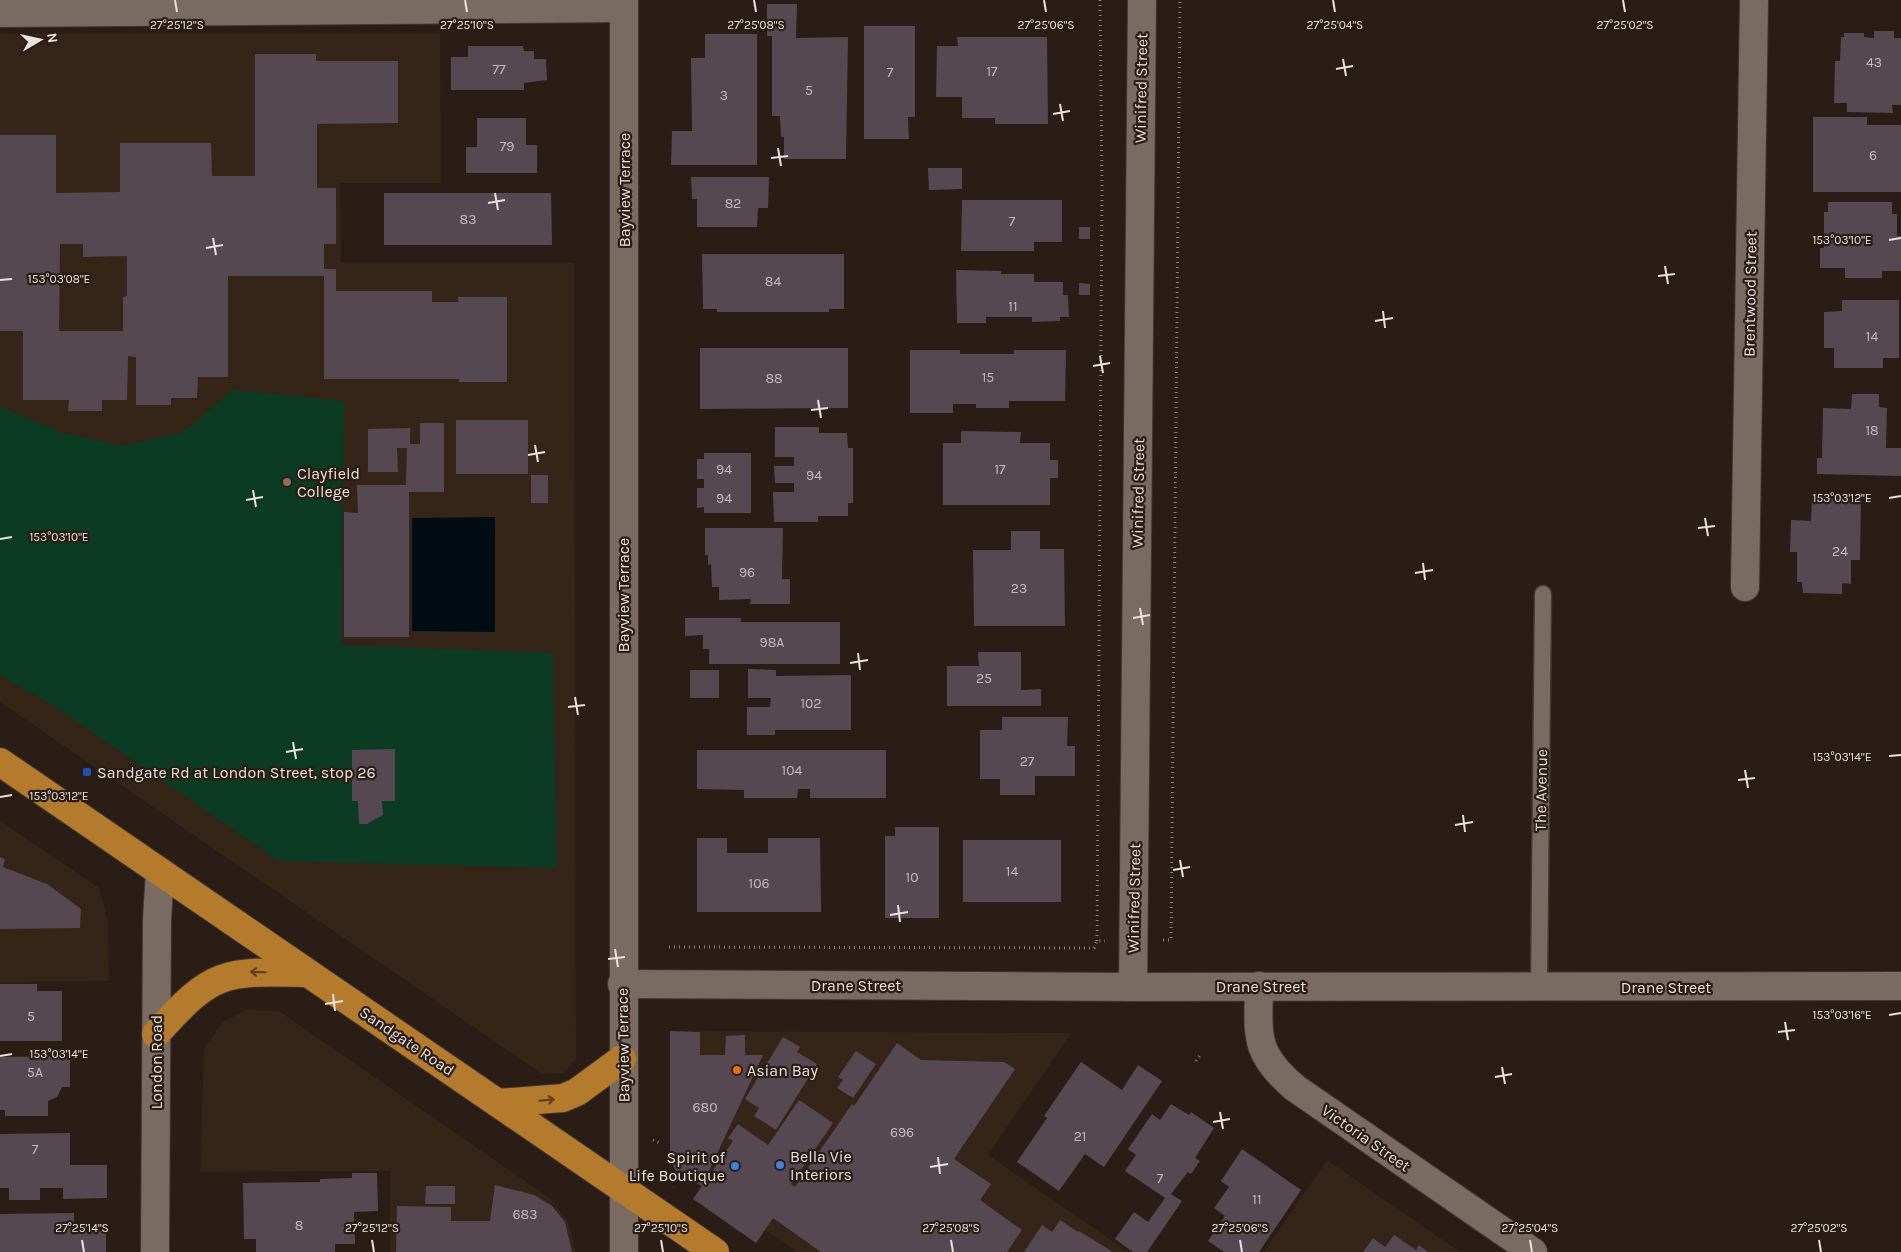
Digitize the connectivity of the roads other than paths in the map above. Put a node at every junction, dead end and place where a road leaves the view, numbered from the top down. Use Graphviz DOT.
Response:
graph roads {
  1 [pos="1142,0"];
  2 [pos="1754,0"];
  3 [pos="624,4"];
  4 [pos="0,13"];
  5 [pos="1745,587"];
  6 [pos="1543,594"];
  7 [pos="0,762"];
  8 [pos="160,872"];
  9 [pos="307,973"];
  10 [pos="622,984"];
  11 [pos="1259,986"];
  12 [pos="1901,986"];
  13 [pos="1133,987"];
  14 [pos="1539,987"];
  15 [pos="156,1034"];
  16 [pos="622,1059"];
  17 [pos="498,1103"];
  18 [pos="624,1189"];
  19 [pos="155,1252"];
  20 [pos="624,1252"];
  21 [pos="715,1252"];
  22 [pos="1533,1252"];
  1 -- 13 [label="street, Winifred Street"];
  2 -- 5 [label="street, Brentwood Street"];
  3 -- 4 [label="street"];
  3 -- 10 [label="street, Bayview Terrace"];
  6 -- 14 [label="lane, The Avenue"];
  7 -- 8 [label="highway, Sandgate Road"];
  8 -- 9 [label="highway, Sandgate Road"];
  8 -- 15 [label="street, London Road"];
  9 -- 15 [label="highway, one-way"];
  9 -- 17 [label="highway, Sandgate Road"];
  10 -- 13 [label="street, Drane Street"];
  10 -- 16 [label="street, Bayview Terrace"];
  11 -- 13 [label="street, Drane Street"];
  11 -- 14 [label="street, Drane Street"];
  11 -- 22 [label="street, Victoria Street"];
  12 -- 14 [label="street, Drane Street"];
  15 -- 19 [label="street, London Road"];
  17 -- 16 [label="highway, one-way"];
  16 -- 18 [label="street, Bayview Terrace"];
  17 -- 18 [label="highway, Sandgate Road"];
  18 -- 20 [label="street, Bayview Terrace"];
  18 -- 21 [label="highway, Sandgate Road"];
}
